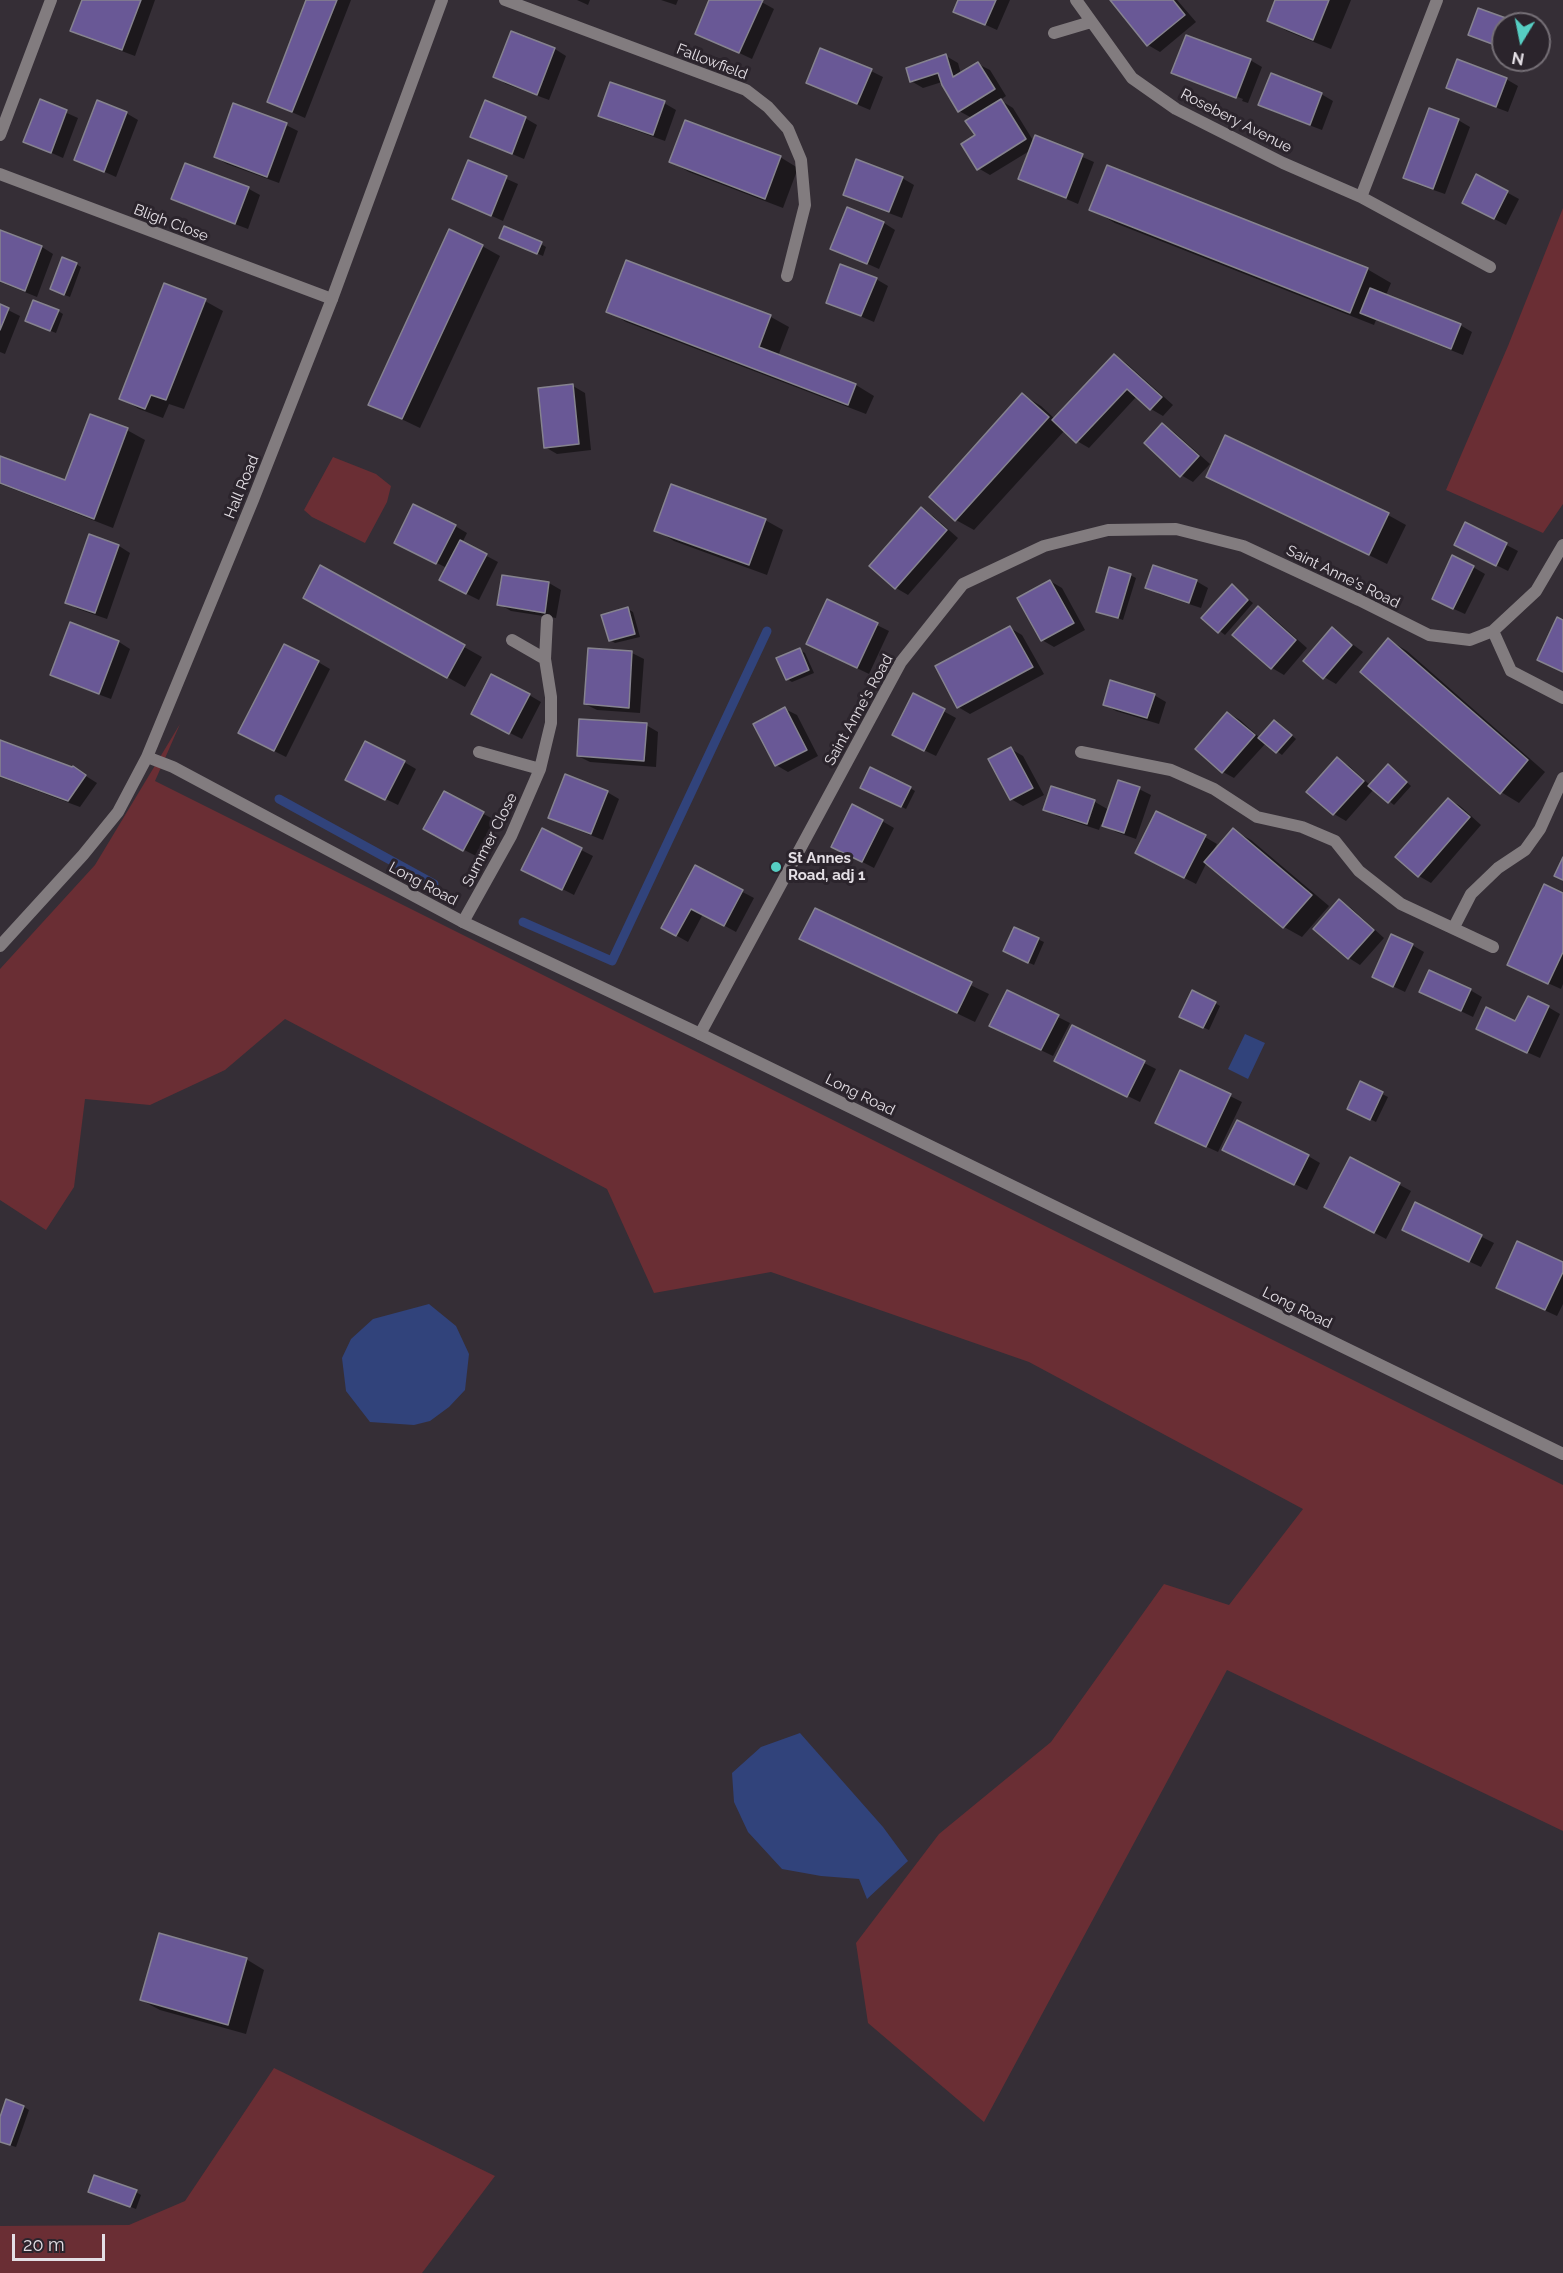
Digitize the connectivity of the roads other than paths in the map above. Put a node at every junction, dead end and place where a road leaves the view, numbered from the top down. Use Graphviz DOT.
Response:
graph roads {
  1 [pos="51,0"];
  2 [pos="442,0"];
  3 [pos="505,0"];
  4 [pos="1076,0"];
  5 [pos="1437,0"];
  6 [pos="1091,22"];
  7 [pos="1054,33"];
  8 [pos="0,135"];
  9 [pos="0,174"];
  10 [pos="1361,197"];
  11 [pos="1490,267"];
  12 [pos="788,276"];
  13 [pos="332,299"];
  14 [pos="1563,545"];
  15 [pos="547,620"];
  16 [pos="1493,631"];
  17 [pos="512,640"];
  18 [pos="545,659"];
  19 [pos="1563,698"];
  20 [pos="479,752"];
  21 [pos="1081,752"];
  22 [pos="147,757"];
  23 [pos="540,769"];
  24 [pos="1563,778"];
  25 [pos="463,922"];
  26 [pos="1454,927"];
  27 [pos="0,946"];
  28 [pos="1493,947"];
  29 [pos="700,1034"];
  30 [pos="1563,1454"];
  1 -- 8 [label="street"];
  2 -- 13 [label="street, Hall Road"];
  3 -- 12 [label="street, Fallowfield"];
  4 -- 6 [label="street, Rosebery Avenue"];
  5 -- 10 [label="street"];
  6 -- 7 [label="street"];
  6 -- 10 [label="street, Rosebery Avenue"];
  9 -- 13 [label="street, Bligh Close"];
  10 -- 11 [label="street, Rosebery Avenue"];
  13 -- 22 [label="street, Hall Road"];
  14 -- 16 [label="street"];
  15 -- 18 [label="street, Summer Close"];
  16 -- 19 [label="street"];
  16 -- 29 [label="street, Saint Anne's Road"];
  17 -- 18 [label="street"];
  18 -- 23 [label="street, Summer Close"];
  20 -- 23 [label="street"];
  21 -- 26 [label="street"];
  22 -- 25 [label="street, Long Road"];
  22 -- 27 [label="street, Hall Road"];
  23 -- 25 [label="street, Summer Close"];
  24 -- 26 [label="street"];
  25 -- 29 [label="street, Long Road"];
  26 -- 28 [label="street"];
  29 -- 30 [label="street, Long Road"];
}
